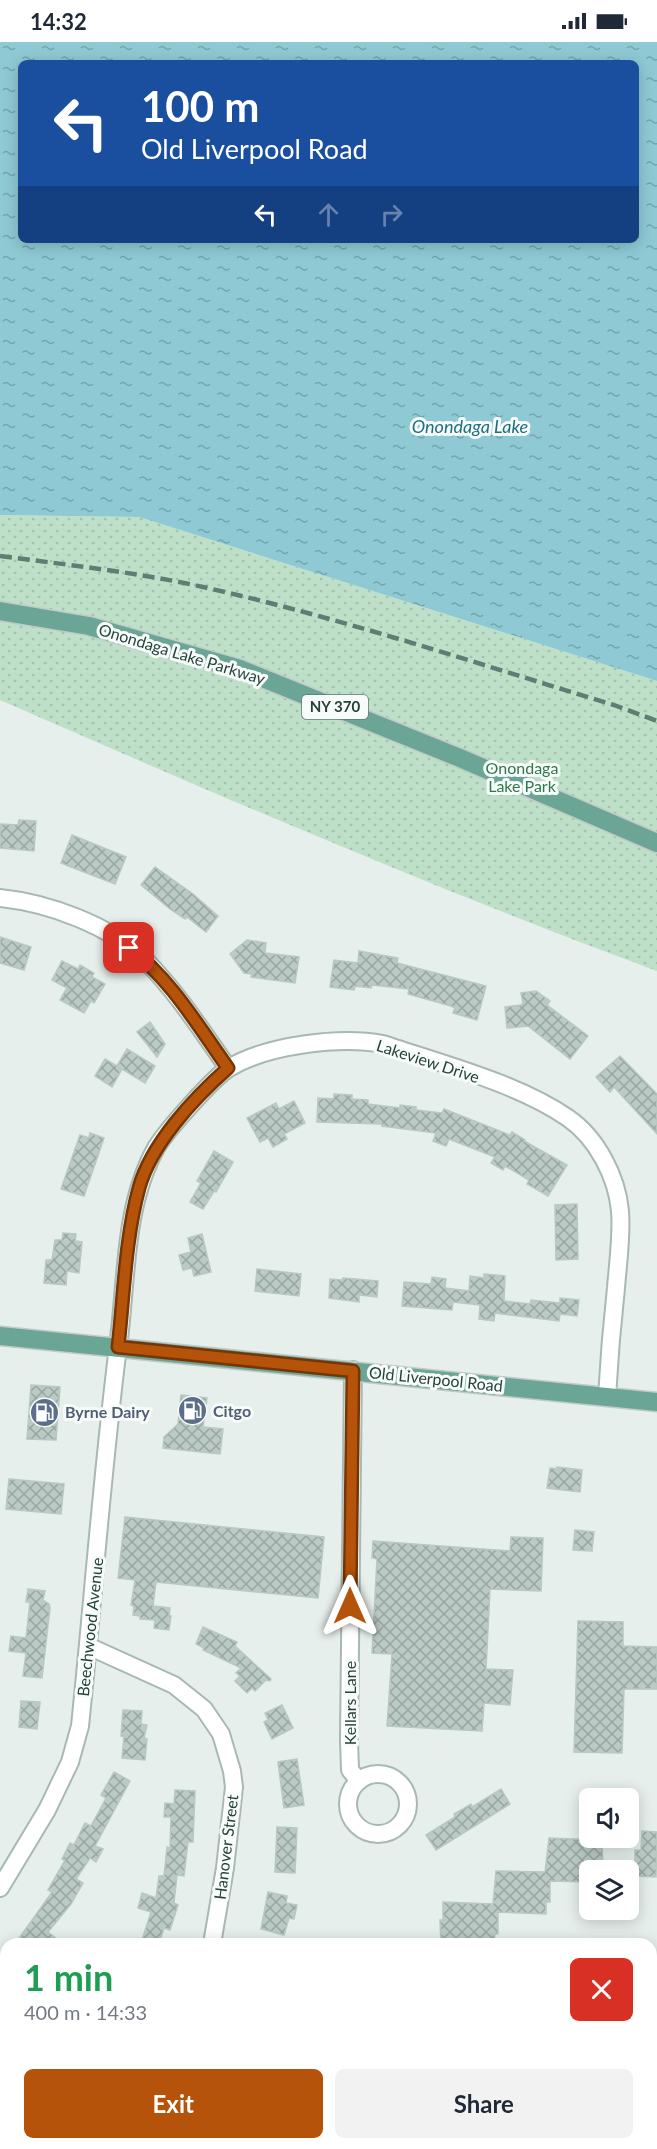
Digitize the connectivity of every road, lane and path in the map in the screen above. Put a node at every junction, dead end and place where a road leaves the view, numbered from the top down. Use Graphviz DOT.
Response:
graph roads {
  1 [pos="0,611"];
  2 [pos="657,843"];
  3 [pos="0,898"];
  4 [pos="228,1068"];
  5 [pos="0,1336"];
  6 [pos="118,1347"];
  7 [pos="353,1371"];
  8 [pos="607,1396"];
  9 [pos="657,1402"];
  10 [pos="88,1646"];
  11 [pos="359,1781"];
  12 [pos="0,1888"];
  13 [pos="213,1938"];
  1 -- 2 [label="main road, Onondaga Lake Parkway / NY 370"];
  3 -- 4 [label="street"];
  4 -- 6 [label="street, Lakeview Drive"];
  4 -- 8 [label="street, Lakeview Drive"];
  5 -- 6 [label="main road, Old Liverpool Road"];
  6 -- 7 [label="main road, Old Liverpool Road"];
  6 -- 10 [label="street, Beechwood Avenue"];
  7 -- 8 [label="main road, Old Liverpool Road"];
  7 -- 11 [label="street, Kellars Lane"];
  8 -- 9 [label="main road, Old Liverpool Road"];
  10 -- 12 [label="street, Beechwood Avenue"];
  10 -- 13 [label="street, Hanover Street"];
}
